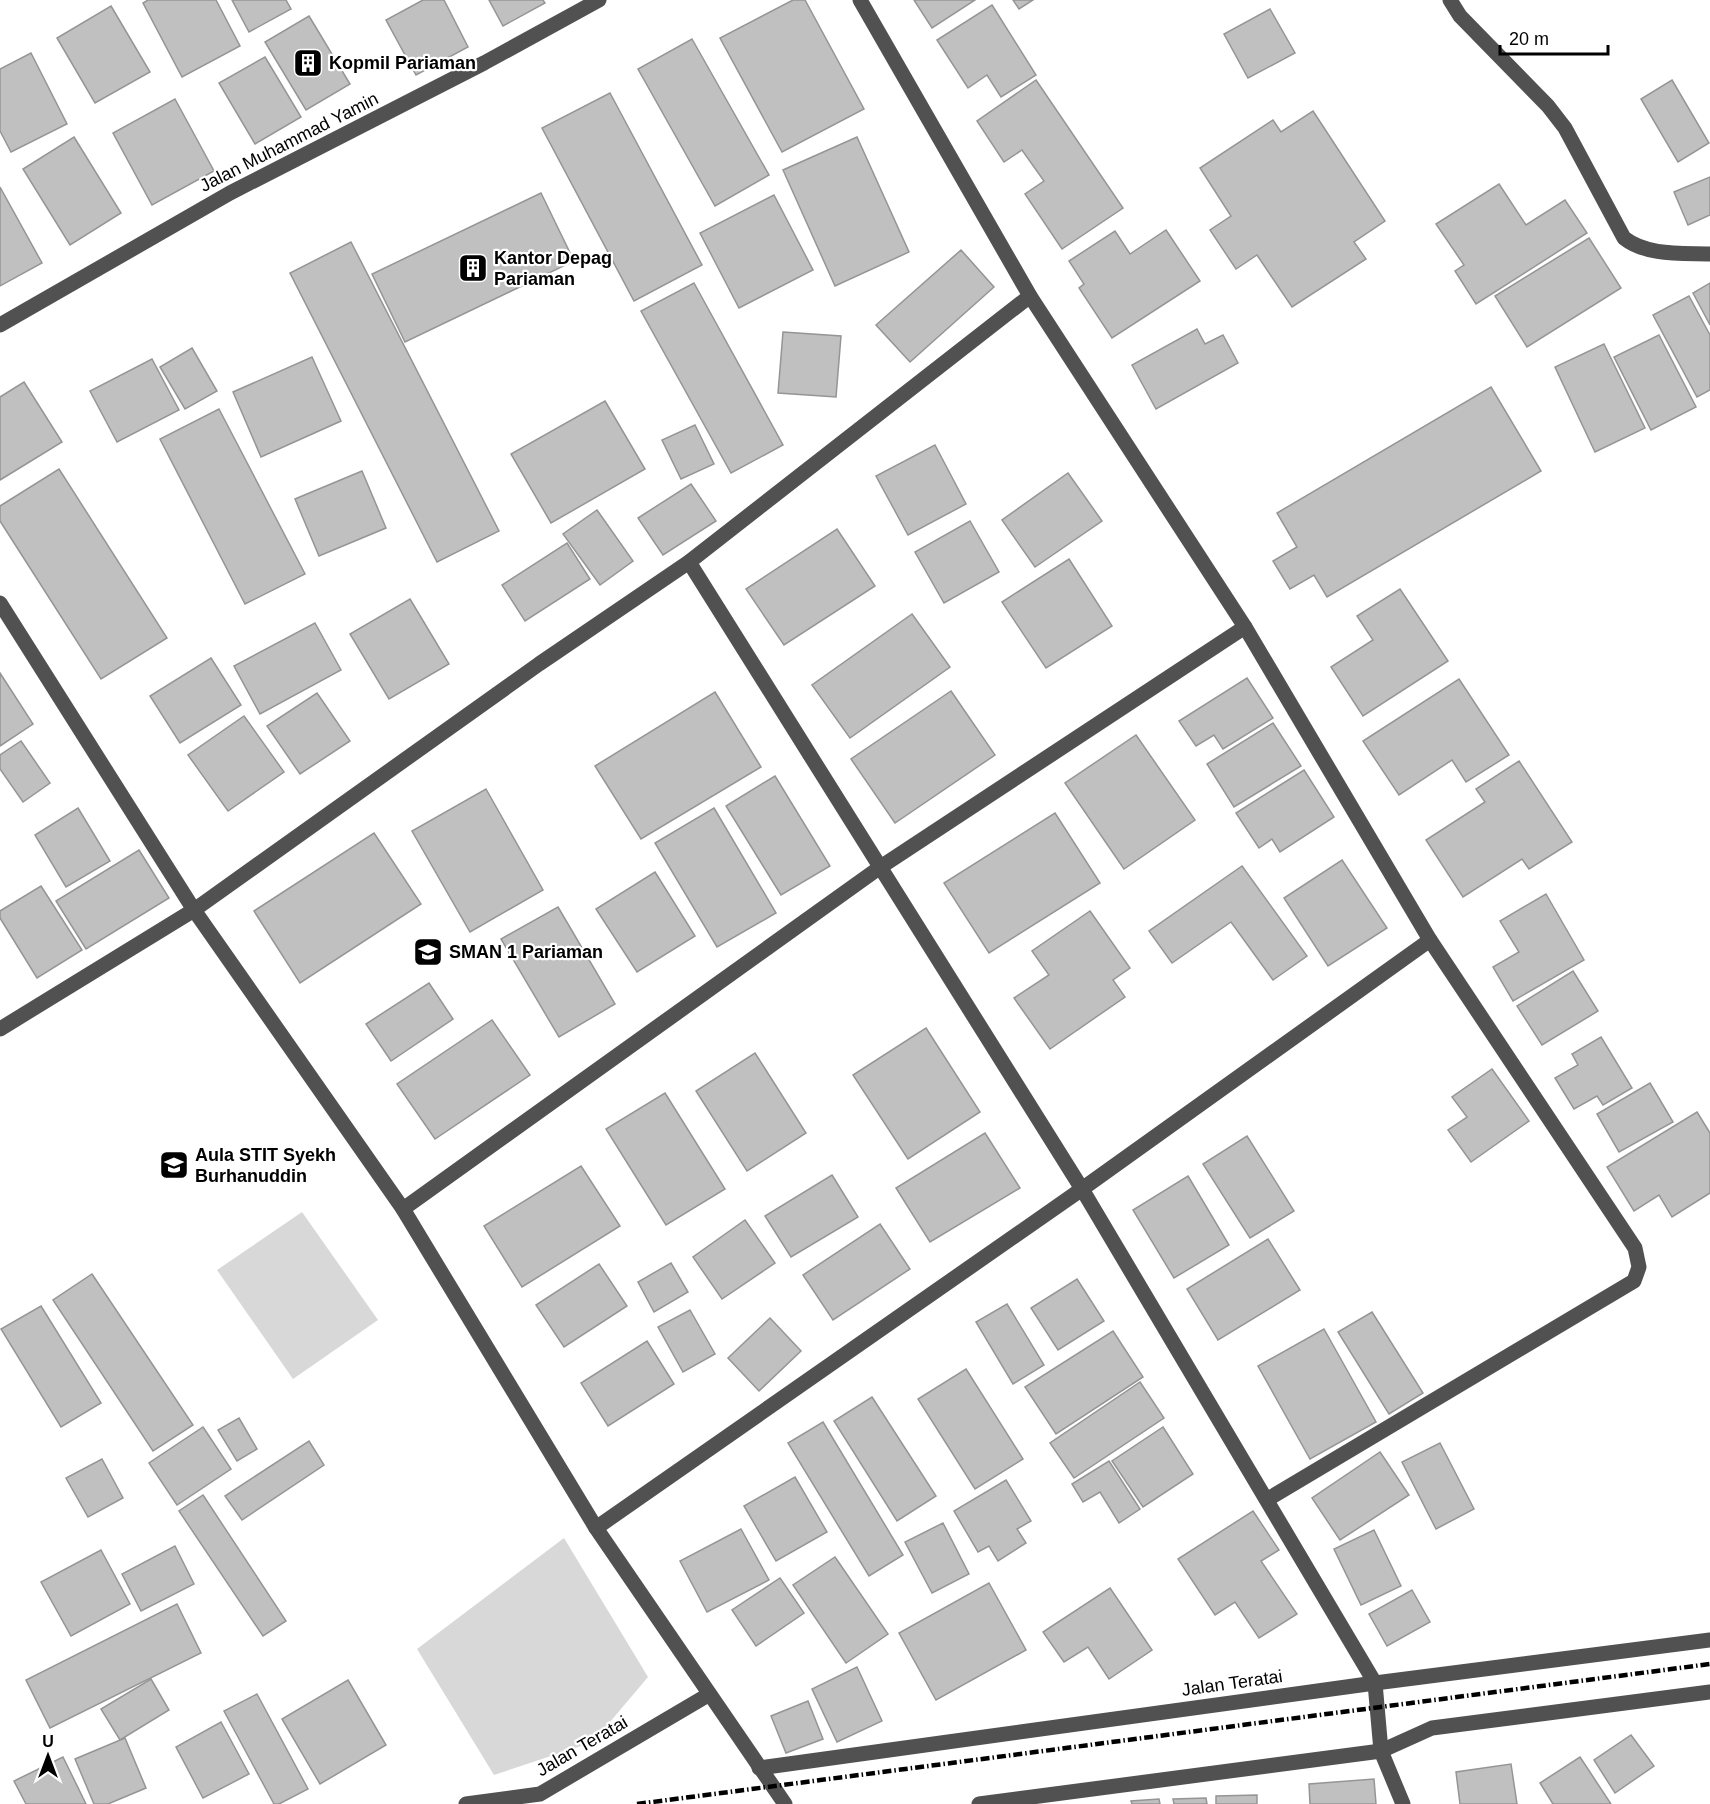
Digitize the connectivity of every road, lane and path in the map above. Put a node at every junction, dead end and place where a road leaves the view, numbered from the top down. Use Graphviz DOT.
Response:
graph roads {
  1 [pos="599,0"];
  2 [pos="860,0"];
  3 [pos="1450,0"];
  4 [pos="1710,254"];
  5 [pos="1030,296"];
  6 [pos="0,325"];
  7 [pos="689,562"];
  8 [pos="0,603"];
  9 [pos="1245,627"];
  10 [pos="879,868"];
  11 [pos="194,910"];
  12 [pos="1430,940"];
  13 [pos="0,1029"];
  14 [pos="1082,1189"];
  15 [pos="403,1209"];
  16 [pos="1268,1499"];
  17 [pos="596,1528"];
  18 [pos="1710,1640"];
  19 [pos="1374,1683"];
  20 [pos="1710,1692"];
  21 [pos="708,1695"];
  22 [pos="1381,1751"];
  23 [pos="759,1767"];
  24 [pos="466,1804"];
  25 [pos="785,1804"];
  26 [pos="979,1804"];
  27 [pos="1403,1804"];
  1 -- 6 [label="street, Jalan Muhammad Yamin"];
  2 -- 5 [label="street"];
  3 -- 4 [label="street"];
  5 -- 7 [label="street"];
  5 -- 9 [label="street"];
  7 -- 10 [label="street"];
  7 -- 11 [label="street"];
  8 -- 11 [label="street"];
  9 -- 10 [label="street"];
  9 -- 12 [label="street"];
  10 -- 14 [label="street"];
  10 -- 15 [label="street"];
  11 -- 13 [label="street"];
  11 -- 15 [label="street"];
  12 -- 14 [label="street"];
  12 -- 16 [label="street"];
  14 -- 16 [label="street"];
  14 -- 17 [label="street"];
  15 -- 17 [label="street"];
  16 -- 19 [label="street"];
  17 -- 21 [label="street"];
  18 -- 19 [label="street, Jalan Teratai"];
  19 -- 22 [label="street"];
  19 -- 23 [label="street, Jalan Teratai"];
  20 -- 22 [label="street"];
  21 -- 23 [label="street"];
  21 -- 24 [label="street, Jalan Teratai"];
  22 -- 26 [label="street"];
  22 -- 27 [label="street"];
  23 -- 25 [label="street"];
}
